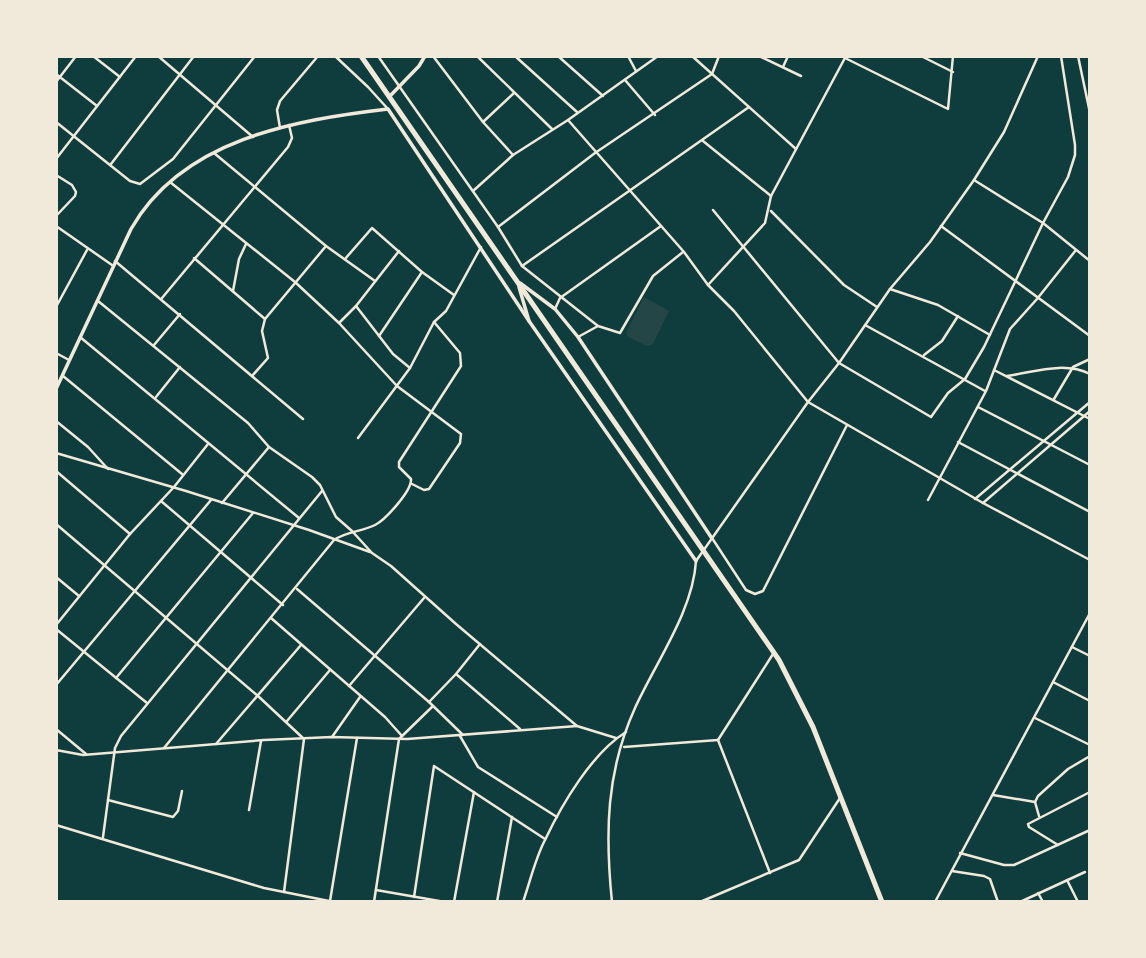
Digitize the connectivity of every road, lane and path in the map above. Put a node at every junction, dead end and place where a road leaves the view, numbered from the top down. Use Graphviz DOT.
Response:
graph roads {
  1 [pos="76,56"];
  2 [pos="93,56"];
  3 [pos="136,56"];
  4 [pos="158,56"];
  5 [pos="194,56"];
  6 [pos="255,56"];
  7 [pos="318,56"];
  8 [pos="335,56"];
  9 [pos="361,56"];
  10 [pos="378,56"];
  11 [pos="425,56"];
  12 [pos="433,56"];
  13 [pos="477,56"];
  14 [pos="514,56"];
  15 [pos="558,56"];
  16 [pos="628,56"];
  17 [pos="658,56"];
  18 [pos="692,56"];
  19 [pos="719,56"];
  20 [pos="758,56"];
  21 [pos="788,56"];
  22 [pos="921,56"];
  23 [pos="953,56"];
  24 [pos="1038,56"];
  25 [pos="1061,56"];
  26 [pos="1078,56"];
  27 [pos="846,57"];
  28 [pos="783,67"];
  29 [pos="636,71"];
  30 [pos="953,72"];
  31 [pos="56,74"];
  32 [pos="180,74"];
  33 [pos="712,74"];
  34 [pos="801,76"];
  35 [pos="60,77"];
  36 [pos="120,77"];
  37 [pos="625,80"];
  38 [pos="56,82"];
  39 [pos="399,85"];
  40 [pos="514,93"];
  41 [pos="390,96"];
  42 [pos="603,96"];
  43 [pos="218,105"];
  44 [pos="97,106"];
  45 [pos="396,107"];
  46 [pos="749,107"];
  47 [pos="388,109"];
  48 [pos="578,113"];
  49 [pos="1090,113"];
  50 [pos="654,115"];
  51 [pos="568,120"];
  52 [pos="56,122"];
  53 [pos="483,122"];
  54 [pos="289,125"];
  55 [pos="280,128"];
  56 [pos="552,130"];
  57 [pos="74,135"];
  58 [pos="253,137"];
  59 [pos="702,140"];
  60 [pos="796,149"];
  61 [pos="215,153"];
  62 [pos="596,153"];
  63 [pos="513,155"];
  64 [pos="56,159"];
  65 [pos="111,164"];
  66 [pos="56,175"];
  67 [pos="974,180"];
  68 [pos="169,182"];
  69 [pos="254,187"];
  70 [pos="628,190"];
  71 [pos="473,191"];
  72 [pos="771,196"];
  73 [pos="713,210"];
  74 [pos="770,210"];
  75 [pos="56,216"];
  76 [pos="222,223"];
  77 [pos="1042,223"];
  78 [pos="56,226"];
  79 [pos="661,226"];
  80 [pos="941,226"];
  81 [pos="498,227"];
  82 [pos="247,244"];
  83 [pos="326,246"];
  84 [pos="481,247"];
  85 [pos="744,247"];
  86 [pos="87,250"];
  87 [pos="1076,250"];
  88 [pos="399,251"];
  89 [pos="684,252"];
  90 [pos="194,258"];
  91 [pos="345,259"];
  92 [pos="1090,261"];
  93 [pos="113,263"];
  94 [pos="522,266"];
  95 [pos="422,272"];
  96 [pos="375,281"];
  97 [pos="1015,281"];
  98 [pos="295,282"];
  99 [pos="518,282"];
  100 [pos="708,285"];
  101 [pos="890,289"];
  102 [pos="233,292"];
  103 [pos="454,295"];
  104 [pos="162,298"];
  105 [pos="560,298"];
  106 [pos="1037,299"];
  107 [pos="97,301"];
  108 [pos="356,306"];
  109 [pos="56,307"];
  110 [pos="877,307"];
  111 [pos="555,309"];
  112 [pos="180,314"];
  113 [pos="958,316"];
  114 [pos="265,319"];
  115 [pos="529,321"];
  116 [pos="434,322"];
  117 [pos="339,323"];
  118 [pos="865,325"];
  119 [pos="598,326"];
  120 [pos="989,335"];
  121 [pos="1090,336"];
  122 [pos="80,337"];
  123 [pos="379,337"];
  124 [pos="578,337"];
  125 [pos="154,345"];
  126 [pos="56,354"];
  127 [pos="923,355"];
  128 [pos="1090,359"];
  129 [pos="70,360"];
  130 [pos="839,363"];
  131 [pos="180,367"];
  132 [pos="1073,367"];
  133 [pos="410,368"];
  134 [pos="995,370"];
  135 [pos="1090,374"];
  136 [pos="63,376"];
  137 [pos="252,376"];
  138 [pos="1007,376"];
  139 [pos="965,379"];
  140 [pos="397,386"];
  141 [pos="56,389"];
  142 [pos="986,391"];
  143 [pos="156,397"];
  144 [pos="1053,400"];
  145 [pos="808,402"];
  146 [pos="1090,402"];
  147 [pos="978,407"];
  148 [pos="1090,411"];
  149 [pos="1078,412"];
  150 [pos="430,413"];
  151 [pos="1085,416"];
  152 [pos="303,419"];
  153 [pos="1090,419"];
  154 [pos="56,421"];
  155 [pos="847,425"];
  156 [pos="358,438"];
  157 [pos="1043,441"];
  158 [pos="958,442"];
  159 [pos="208,444"];
  160 [pos="1051,445"];
  161 [pos="269,447"];
  162 [pos="56,453"];
  163 [pos="1090,465"];
  164 [pos="108,469"];
  165 [pos="1009,470"];
  166 [pos="56,471"];
  167 [pos="182,474"];
  168 [pos="1017,474"];
  169 [pos="247,475"];
  170 [pos="940,478"];
  171 [pos="412,484"];
  172 [pos="174,487"];
  173 [pos="322,490"];
  174 [pos="975,499"];
  175 [pos="161,500"];
  176 [pos="211,500"];
  177 [pos="928,500"];
  178 [pos="222,503"];
  179 [pos="983,503"];
  180 [pos="1090,512"];
  181 [pos="253,513"];
  182 [pos="300,519"];
  183 [pos="56,524"];
  184 [pos="189,526"];
  185 [pos="295,526"];
  186 [pos="352,531"];
  187 [pos="130,534"];
  188 [pos="711,537"];
  189 [pos="334,541"];
  190 [pos="704,549"];
  191 [pos="220,552"];
  192 [pos="372,553"];
  193 [pos="1090,560"];
  194 [pos="696,561"];
  195 [pos="104,565"];
  196 [pos="56,577"];
  197 [pos="251,578"];
  198 [pos="296,588"];
  199 [pos="135,592"];
  200 [pos="79,596"];
  201 [pos="425,597"];
  202 [pos="283,605"];
  203 [pos="1090,614"];
  204 [pos="165,618"];
  205 [pos="271,618"];
  206 [pos="56,627"];
  207 [pos="481,643"];
  208 [pos="197,645"];
  209 [pos="301,645"];
  210 [pos="1072,647"];
  211 [pos="85,652"];
  212 [pos="774,653"];
  213 [pos="1090,656"];
  214 [pos="375,657"];
  215 [pos="226,669"];
  216 [pos="330,670"];
  217 [pos="456,674"];
  218 [pos="116,678"];
  219 [pos="1053,682"];
  220 [pos="56,685"];
  221 [pos="349,686"];
  222 [pos="258,696"];
  223 [pos="360,696"];
  224 [pos="1090,701"];
  225 [pos="429,702"];
  226 [pos="147,704"];
  227 [pos="433,706"];
  228 [pos="1035,718"];
  229 [pos="287,721"];
  230 [pos="577,726"];
  231 [pos="56,729"];
  232 [pos="520,729"];
  233 [pos="626,732"];
  234 [pos="461,735"];
  235 [pos="332,737"];
  236 [pos="357,738"];
  237 [pos="401,738"];
  238 [pos="616,738"];
  239 [pos="304,739"];
  240 [pos="718,740"];
  241 [pos="261,741"];
  242 [pos="215,746"];
  243 [pos="1090,746"];
  244 [pos="622,747"];
  245 [pos="164,748"];
  246 [pos="56,750"];
  247 [pos="115,751"];
  248 [pos="86,754"];
  249 [pos="1090,756"];
  250 [pos="182,791"];
  251 [pos="474,792"];
  252 [pos="1090,792"];
  253 [pos="992,795"];
  254 [pos="840,798"];
  255 [pos="108,800"];
  256 [pos="1035,802"];
  257 [pos="249,810"];
  258 [pos="1039,816"];
  259 [pos="512,817"];
  260 [pos="557,817"];
  261 [pos="56,825"];
  262 [pos="1090,830"];
  263 [pos="103,837"];
  264 [pos="545,839"];
  265 [pos="1058,845"];
  266 [pos="960,853"];
  267 [pos="952,871"];
  268 [pos="1085,872"];
  269 [pos="771,873"];
  270 [pos="1067,880"];
  271 [pos="376,890"];
  272 [pos="284,892"];
  273 [pos="1038,893"];
  274 [pos="414,897"];
  275 [pos="333,902"];
  276 [pos="373,902"];
  277 [pos="445,902"];
  278 [pos="454,902"];
  279 [pos="497,902"];
  280 [pos="523,902"];
  281 [pos="612,902"];
  282 [pos="700,902"];
  283 [pos="882,902"];
  284 [pos="934,902"];
  285 [pos="998,902"];
  286 [pos="1020,902"];
  287 [pos="1043,902"];
  288 [pos="1078,902"];
  1 -- 35 [label="street"];
  2 -- 36 [label="street"];
  3 -- 36 [label="street"];
  4 -- 32 [label="street"];
  5 -- 32 [label="street"];
  6 -- 43 [label="street"];
  7 -- 55 [label="street"];
  8 -- 47 [label="street"];
  9 -- 41 [label="highway"];
  10 -- 39 [label="street"];
  11 -- 39 [label="street"];
  12 -- 53 [label="street"];
  13 -- 40 [label="street"];
  14 -- 48 [label="street"];
  15 -- 42 [label="street"];
  16 -- 29 [label="street"];
  17 -- 29 [label="street"];
  18 -- 33 [label="street"];
  19 -- 33 [label="street"];
  20 -- 28 [label="street"];
  21 -- 28 [label="street"];
  22 -- 30 [label="street"];
  23 -- 30 [label="street"];
  24 -- 67 [label="street"];
  25 -- 77 [label="street"];
  26 -- 49 [label="street"];
  27 -- 30 [label="street"];
  27 -- 60 [label="street"];
  28 -- 34 [label="street"];
  29 -- 37 [label="street"];
  31 -- 35 [label="street"];
  32 -- 43 [label="street"];
  32 -- 65 [label="street"];
  33 -- 46 [label="street"];
  33 -- 50 [label="street"];
  35 -- 38 [label="street"];
  35 -- 44 [label="street"];
  36 -- 44 [label="street"];
  37 -- 42 [label="street"];
  37 -- 50 [label="street"];
  39 -- 41 [label="street"];
  39 -- 71 [label="street"];
  40 -- 53 [label="street"];
  40 -- 56 [label="street"];
  41 -- 45 [label="highway"];
  42 -- 48 [label="street"];
  43 -- 58 [label="street"];
  43 -- 65 [label="street"];
  44 -- 57 [label="street"];
  45 -- 47 [label="street"];
  45 -- 99 [label="highway"];
  46 -- 59 [label="street"];
  46 -- 60 [label="street"];
  47 -- 54 [label="street"];
  47 -- 84 [label="street"];
  48 -- 51 [label="street"];
  50 -- 62 [label="street"];
  51 -- 56 [label="street"];
  51 -- 62 [label="street"];
  52 -- 57 [label="street"];
  53 -- 63 [label="street"];
  54 -- 55 [label="street"];
  54 -- 69 [label="street"];
  55 -- 58 [label="street"];
  56 -- 63 [label="street"];
  57 -- 64 [label="street"];
  57 -- 65 [label="street"];
  58 -- 61 [label="street"];
  59 -- 70 [label="street"];
  59 -- 72 [label="street"];
  60 -- 72 [label="street"];
  61 -- 68 [label="street"];
  61 -- 69 [label="street"];
  62 -- 70 [label="street"];
  62 -- 81 [label="street"];
  63 -- 71 [label="street"];
  66 -- 75 [label="street"];
  67 -- 77 [label="street"];
  67 -- 80 [label="street"];
  68 -- 76 [label="street"];
  68 -- 93 [label="street"];
  69 -- 76 [label="street"];
  69 -- 83 [label="street"];
  70 -- 79 [label="street"];
  70 -- 94 [label="street"];
  71 -- 81 [label="street"];
  72 -- 74 [label="street"];
  73 -- 85 [label="street"];
  74 -- 85 [label="street"];
  74 -- 110 [label="street"];
  76 -- 82 [label="street"];
  76 -- 90 [label="street"];
  77 -- 87 [label="street"];
  77 -- 97 [label="street"];
  78 -- 86 [label="street"];
  79 -- 89 [label="street"];
  79 -- 105 [label="street"];
  80 -- 97 [label="street"];
  80 -- 101 [label="street"];
  81 -- 94 [label="street"];
  82 -- 98 [label="street"];
  82 -- 102 [label="street"];
  83 -- 91 [label="street"];
  83 -- 98 [label="street"];
  84 -- 103 [label="street"];
  84 -- 115 [label="street"];
  85 -- 100 [label="street"];
  85 -- 130 [label="street"];
  86 -- 93 [label="street"];
  86 -- 109 [label="street"];
  87 -- 92 [label="street"];
  87 -- 106 [label="street"];
  88 -- 91 [label="street"];
  88 -- 95 [label="street"];
  88 -- 96 [label="street"];
  89 -- 100 [label="street"];
  89 -- 119 [label="street"];
  90 -- 102 [label="street"];
  90 -- 104 [label="street"];
  91 -- 96 [label="street"];
  93 -- 104 [label="street"];
  93 -- 107 [label="street"];
  94 -- 105 [label="street"];
  95 -- 103 [label="street"];
  95 -- 123 [label="street"];
  96 -- 108 [label="street"];
  97 -- 106 [label="street"];
  97 -- 120 [label="street"];
  98 -- 114 [label="street"];
  98 -- 117 [label="street"];
  99 -- 111 [label="street"];
  99 -- 115 [label="street"];
  99 -- 190 [label="highway"];
  100 -- 145 [label="street"];
  101 -- 110 [label="street"];
  101 -- 113 [label="street"];
  102 -- 114 [label="street"];
  103 -- 116 [label="street"];
  104 -- 112 [label="street"];
  105 -- 111 [label="street"];
  105 -- 119 [label="street"];
  106 -- 121 [label="street"];
  106 -- 134 [label="street"];
  107 -- 122 [label="street"];
  107 -- 125 [label="street"];
  108 -- 117 [label="street"];
  108 -- 123 [label="street"];
  110 -- 118 [label="street"];
  111 -- 124 [label="street"];
  112 -- 125 [label="street"];
  112 -- 137 [label="street"];
  113 -- 120 [label="street"];
  113 -- 127 [label="street"];
  114 -- 137 [label="street"];
  115 -- 194 [label="street"];
  116 -- 133 [label="street"];
  116 -- 150 [label="street"];
  117 -- 140 [label="street"];
  118 -- 127 [label="street"];
  118 -- 130 [label="street"];
  119 -- 124 [label="street"];
  120 -- 139 [label="street"];
  122 -- 129 [label="street"];
  122 -- 143 [label="street"];
  123 -- 133 [label="street"];
  124 -- 188 [label="street"];
  125 -- 131 [label="street"];
  126 -- 129 [label="street"];
  127 -- 139 [label="street"];
  128 -- 132 [label="street"];
  129 -- 136 [label="street"];
  130 -- 139 [label="street"];
  130 -- 145 [label="street"];
  131 -- 143 [label="street"];
  131 -- 161 [label="street"];
  132 -- 135 [label="street"];
  132 -- 138 [label="street"];
  132 -- 144 [label="street"];
  133 -- 140 [label="street"];
  134 -- 138 [label="street"];
  134 -- 142 [label="street"];
  136 -- 141 [label="street"];
  136 -- 167 [label="street"];
  137 -- 152 [label="street"];
  138 -- 144 [label="street"];
  139 -- 142 [label="street"];
  140 -- 150 [label="street"];
  140 -- 156 [label="street"];
  142 -- 147 [label="street"];
  143 -- 159 [label="street"];
  144 -- 149 [label="street"];
  145 -- 155 [label="street"];
  145 -- 188 [label="street"];
  146 -- 149 [label="street"];
  147 -- 157 [label="street"];
  147 -- 158 [label="street"];
  148 -- 151 [label="street"];
  149 -- 151 [label="street"];
  149 -- 157 [label="street"];
  150 -- 171 [label="street"];
  150 -- 171 [label="street"];
  151 -- 153 [label="street"];
  151 -- 160 [label="street"];
  154 -- 164 [label="street"];
  155 -- 170 [label="street"];
  155 -- 188 [label="street"];
  157 -- 160 [label="street"];
  157 -- 165 [label="street"];
  158 -- 165 [label="street"];
  158 -- 170 [label="street"];
  159 -- 167 [label="street"];
  159 -- 169 [label="street"];
  160 -- 163 [label="street"];
  160 -- 168 [label="street"];
  161 -- 169 [label="street"];
  161 -- 173 [label="street"];
  162 -- 164 [label="street"];
  164 -- 172 [label="street"];
  165 -- 168 [label="street"];
  165 -- 174 [label="street"];
  166 -- 187 [label="street"];
  167 -- 172 [label="street"];
  168 -- 179 [label="street"];
  168 -- 180 [label="street"];
  169 -- 178 [label="street"];
  169 -- 182 [label="street"];
  170 -- 174 [label="street"];
  170 -- 177 [label="street"];
  171 -- 186 [label="street"];
  172 -- 175 [label="street"];
  172 -- 176 [label="street"];
  173 -- 182 [label="street"];
  173 -- 186 [label="street"];
  174 -- 179 [label="street"];
  175 -- 184 [label="street"];
  175 -- 187 [label="street"];
  176 -- 178 [label="street"];
  176 -- 184 [label="street"];
  178 -- 181 [label="street"];
  179 -- 193 [label="street"];
  181 -- 185 [label="street"];
  181 -- 191 [label="street"];
  182 -- 185 [label="street"];
  183 -- 195 [label="street"];
  184 -- 191 [label="street"];
  184 -- 199 [label="street"];
  185 -- 189 [label="street"];
  185 -- 197 [label="street"];
  186 -- 189 [label="street"];
  186 -- 192 [label="street"];
  187 -- 195 [label="street"];
  188 -- 190 [label="street"];
  189 -- 192 [label="street"];
  189 -- 198 [label="street"];
  190 -- 194 [label="street"];
  190 -- 212 [label="highway"];
  191 -- 197 [label="street"];
  191 -- 204 [label="street"];
  192 -- 201 [label="street"];
  194 -- 233 [label="street"];
  195 -- 199 [label="street"];
  195 -- 200 [label="street"];
  196 -- 200 [label="street"];
  197 -- 202 [label="street"];
  197 -- 208 [label="street"];
  198 -- 202 [label="street"];
  198 -- 214 [label="street"];
  199 -- 204 [label="street"];
  199 -- 211 [label="street"];
  200 -- 206 [label="street"];
  201 -- 207 [label="street"];
  201 -- 214 [label="street"];
  202 -- 205 [label="street"];
  203 -- 210 [label="street"];
  204 -- 208 [label="street"];
  204 -- 218 [label="street"];
  205 -- 209 [label="street"];
  205 -- 215 [label="street"];
  206 -- 211 [label="street"];
  207 -- 217 [label="street"];
  207 -- 230 [label="street"];
  208 -- 215 [label="street"];
  208 -- 226 [label="street"];
  209 -- 216 [label="street"];
  209 -- 222 [label="street"];
  210 -- 213 [label="street"];
  210 -- 219 [label="street"];
  211 -- 218 [label="street"];
  211 -- 220 [label="street"];
  212 -- 240 [label="street"];
  212 -- 254 [label="highway"];
  214 -- 221 [label="street"];
  214 -- 225 [label="street"];
  215 -- 222 [label="street"];
  215 -- 245 [label="street"];
  216 -- 221 [label="street"];
  216 -- 229 [label="street"];
  217 -- 225 [label="street"];
  217 -- 232 [label="street"];
  218 -- 226 [label="street"];
  219 -- 224 [label="street"];
  219 -- 228 [label="street"];
  221 -- 223 [label="street"];
  222 -- 229 [label="street"];
  222 -- 242 [label="street"];
  223 -- 235 [label="street"];
  223 -- 237 [label="street"];
  225 -- 227 [label="street"];
  226 -- 247 [label="street"];
  227 -- 234 [label="street"];
  227 -- 237 [label="street"];
  228 -- 243 [label="street"];
  228 -- 253 [label="street"];
  229 -- 239 [label="street"];
  230 -- 232 [label="street"];
  230 -- 238 [label="street"];
  231 -- 248 [label="street"];
  232 -- 234 [label="street"];
  233 -- 238 [label="street"];
  233 -- 244 [label="street"];
  234 -- 237 [label="street"];
  234 -- 260 [label="street"];
  235 -- 236 [label="street"];
  235 -- 239 [label="street"];
  236 -- 237 [label="street"];
  236 -- 275 [label="street"];
  237 -- 271 [label="street"];
  238 -- 260 [label="street"];
  239 -- 241 [label="street"];
  239 -- 272 [label="street"];
  240 -- 244 [label="street"];
  240 -- 269 [label="street"];
  241 -- 242 [label="street"];
  241 -- 257 [label="street"];
  242 -- 245 [label="street"];
  244 -- 281 [label="street"];
  245 -- 247 [label="street"];
  246 -- 248 [label="street"];
  247 -- 248 [label="street"];
  247 -- 255 [label="street"];
  249 -- 256 [label="street"];
  250 -- 255 [label="street"];
  251 -- 259 [label="street"];
  251 -- 274 [label="street"];
  251 -- 278 [label="street"];
  252 -- 258 [label="street"];
  253 -- 256 [label="street"];
  253 -- 266 [label="street"];
  254 -- 269 [label="street"];
  254 -- 283 [label="highway"];
  255 -- 263 [label="street"];
  256 -- 258 [label="street"];
  258 -- 265 [label="street"];
  259 -- 264 [label="street"];
  259 -- 279 [label="street"];
  260 -- 264 [label="street"];
  261 -- 263 [label="street"];
  262 -- 265 [label="street"];
  263 -- 272 [label="street"];
  264 -- 280 [label="street"];
  265 -- 266 [label="street"];
  266 -- 267 [label="street"];
  267 -- 284 [label="street"];
  267 -- 285 [label="street"];
  268 -- 270 [label="street"];
  269 -- 282 [label="street"];
  270 -- 273 [label="street"];
  270 -- 288 [label="street"];
  271 -- 274 [label="street"];
  271 -- 276 [label="street"];
  272 -- 275 [label="street"];
  273 -- 286 [label="street"];
  273 -- 287 [label="street"];
  274 -- 277 [label="street"];
}
